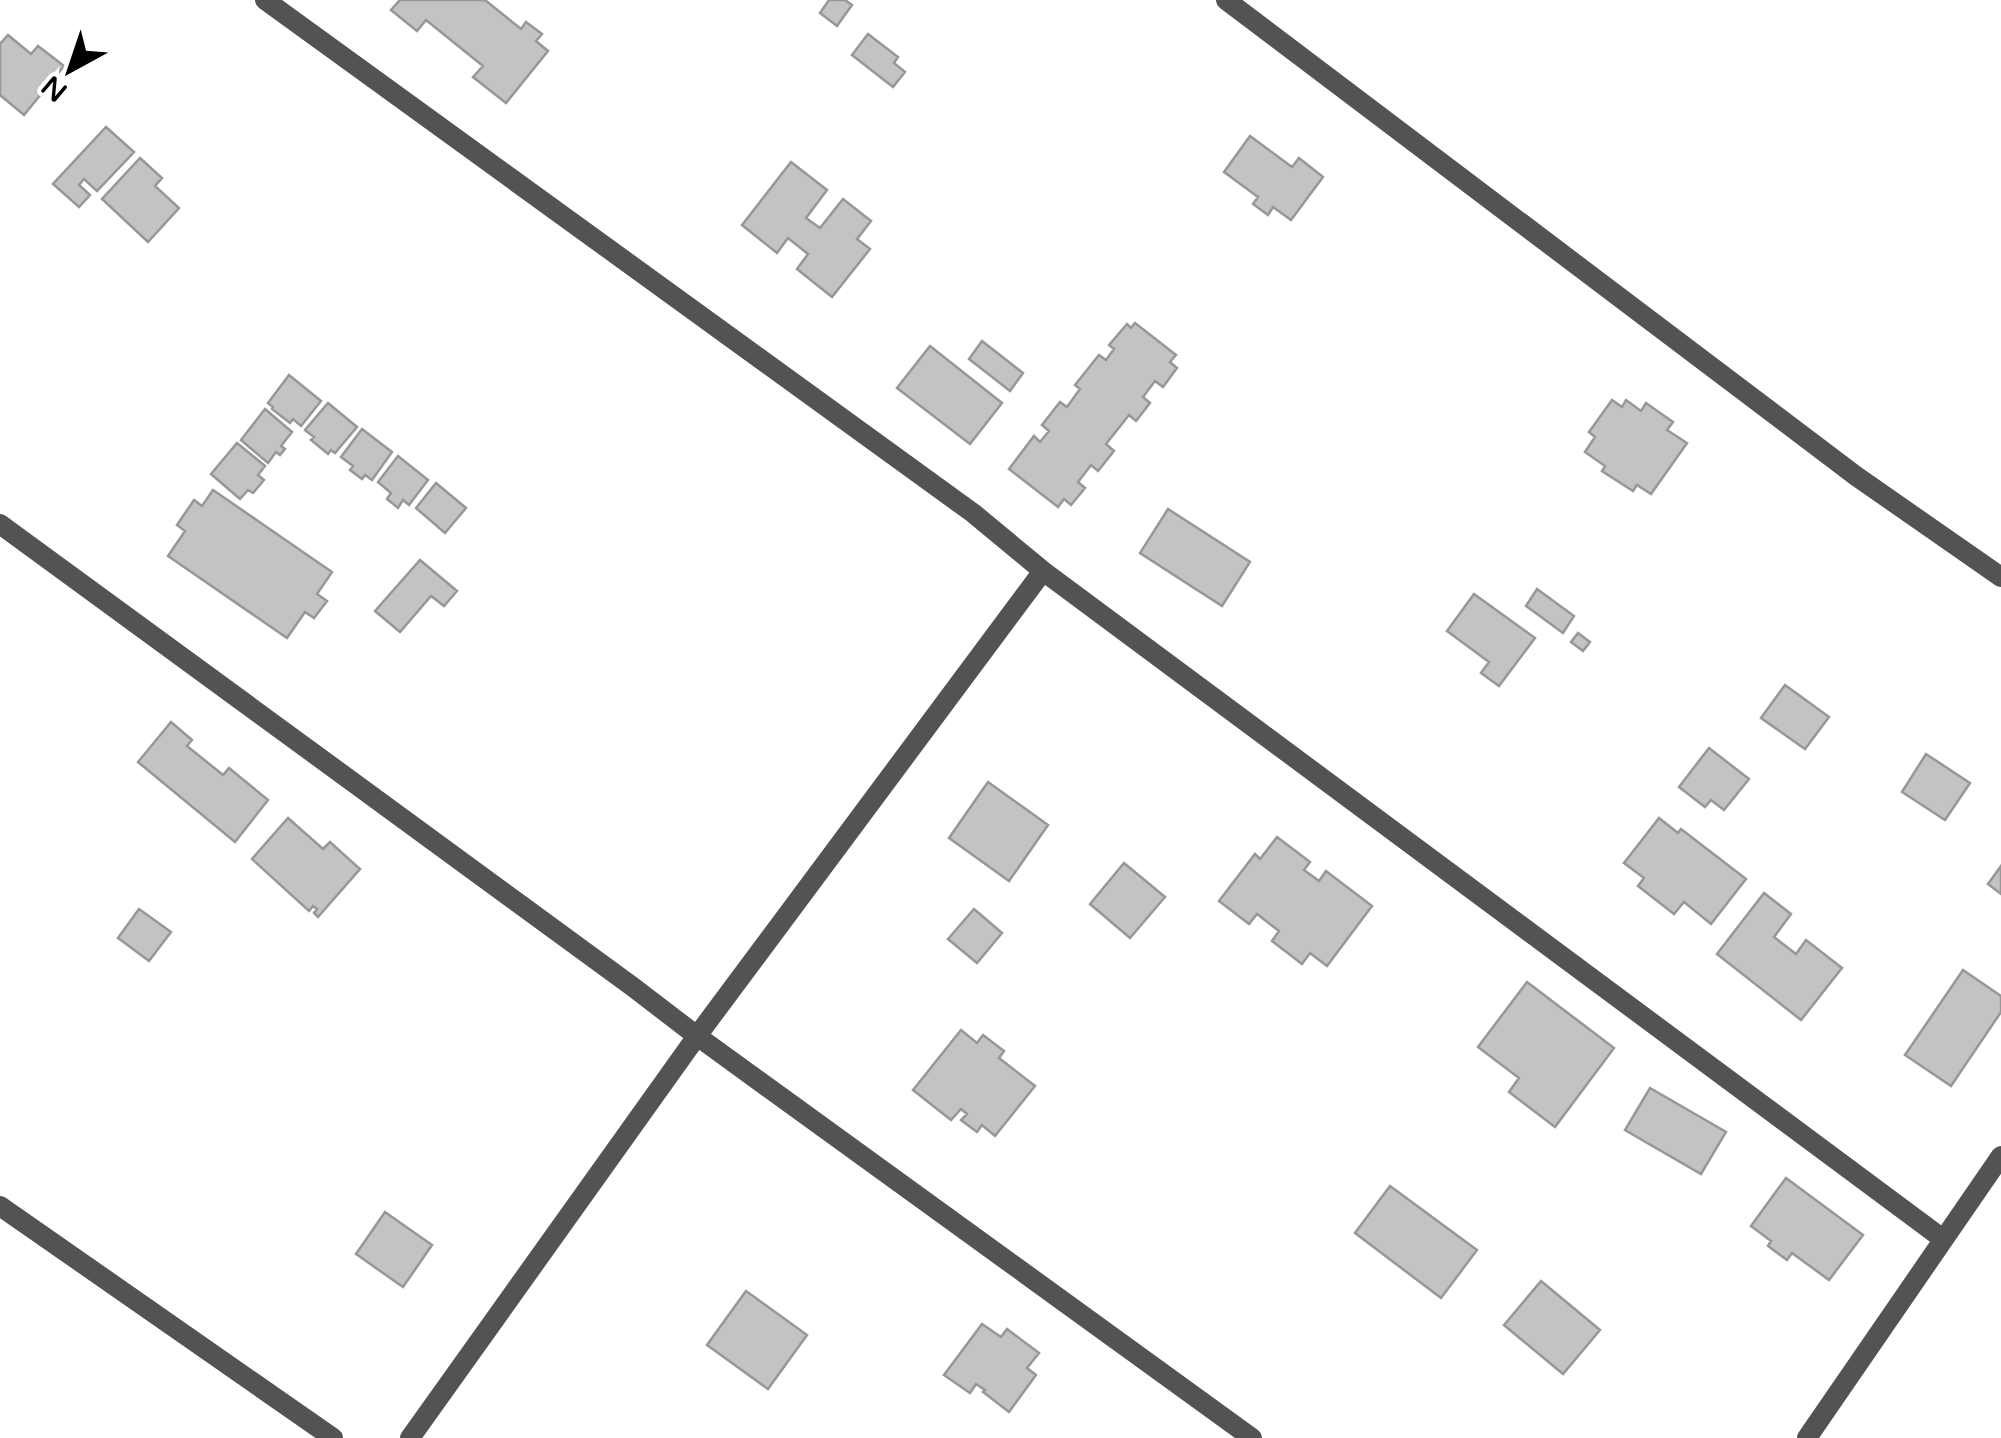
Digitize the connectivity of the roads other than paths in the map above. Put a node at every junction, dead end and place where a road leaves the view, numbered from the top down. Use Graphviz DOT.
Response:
graph roads {
  1 [pos="264,0"];
  2 [pos="1226,0"];
  3 [pos="0,524"];
  4 [pos="1042,572"];
  5 [pos="2001,577"];
  6 [pos="697,1036"];
  7 [pos="2001,1156"];
  8 [pos="0,1206"];
  9 [pos="1944,1239"];
  10 [pos="332,1438"];
  11 [pos="410,1438"];
  12 [pos="1252,1438"];
  13 [pos="1808,1438"];
  1 -- 4 [label="street"];
  2 -- 5 [label="street"];
  3 -- 6 [label="street"];
  4 -- 6 [label="street"];
  4 -- 9 [label="street"];
  6 -- 11 [label="street"];
  6 -- 12 [label="street"];
  7 -- 9 [label="street"];
  8 -- 10 [label="street"];
  9 -- 13 [label="street"];
}
